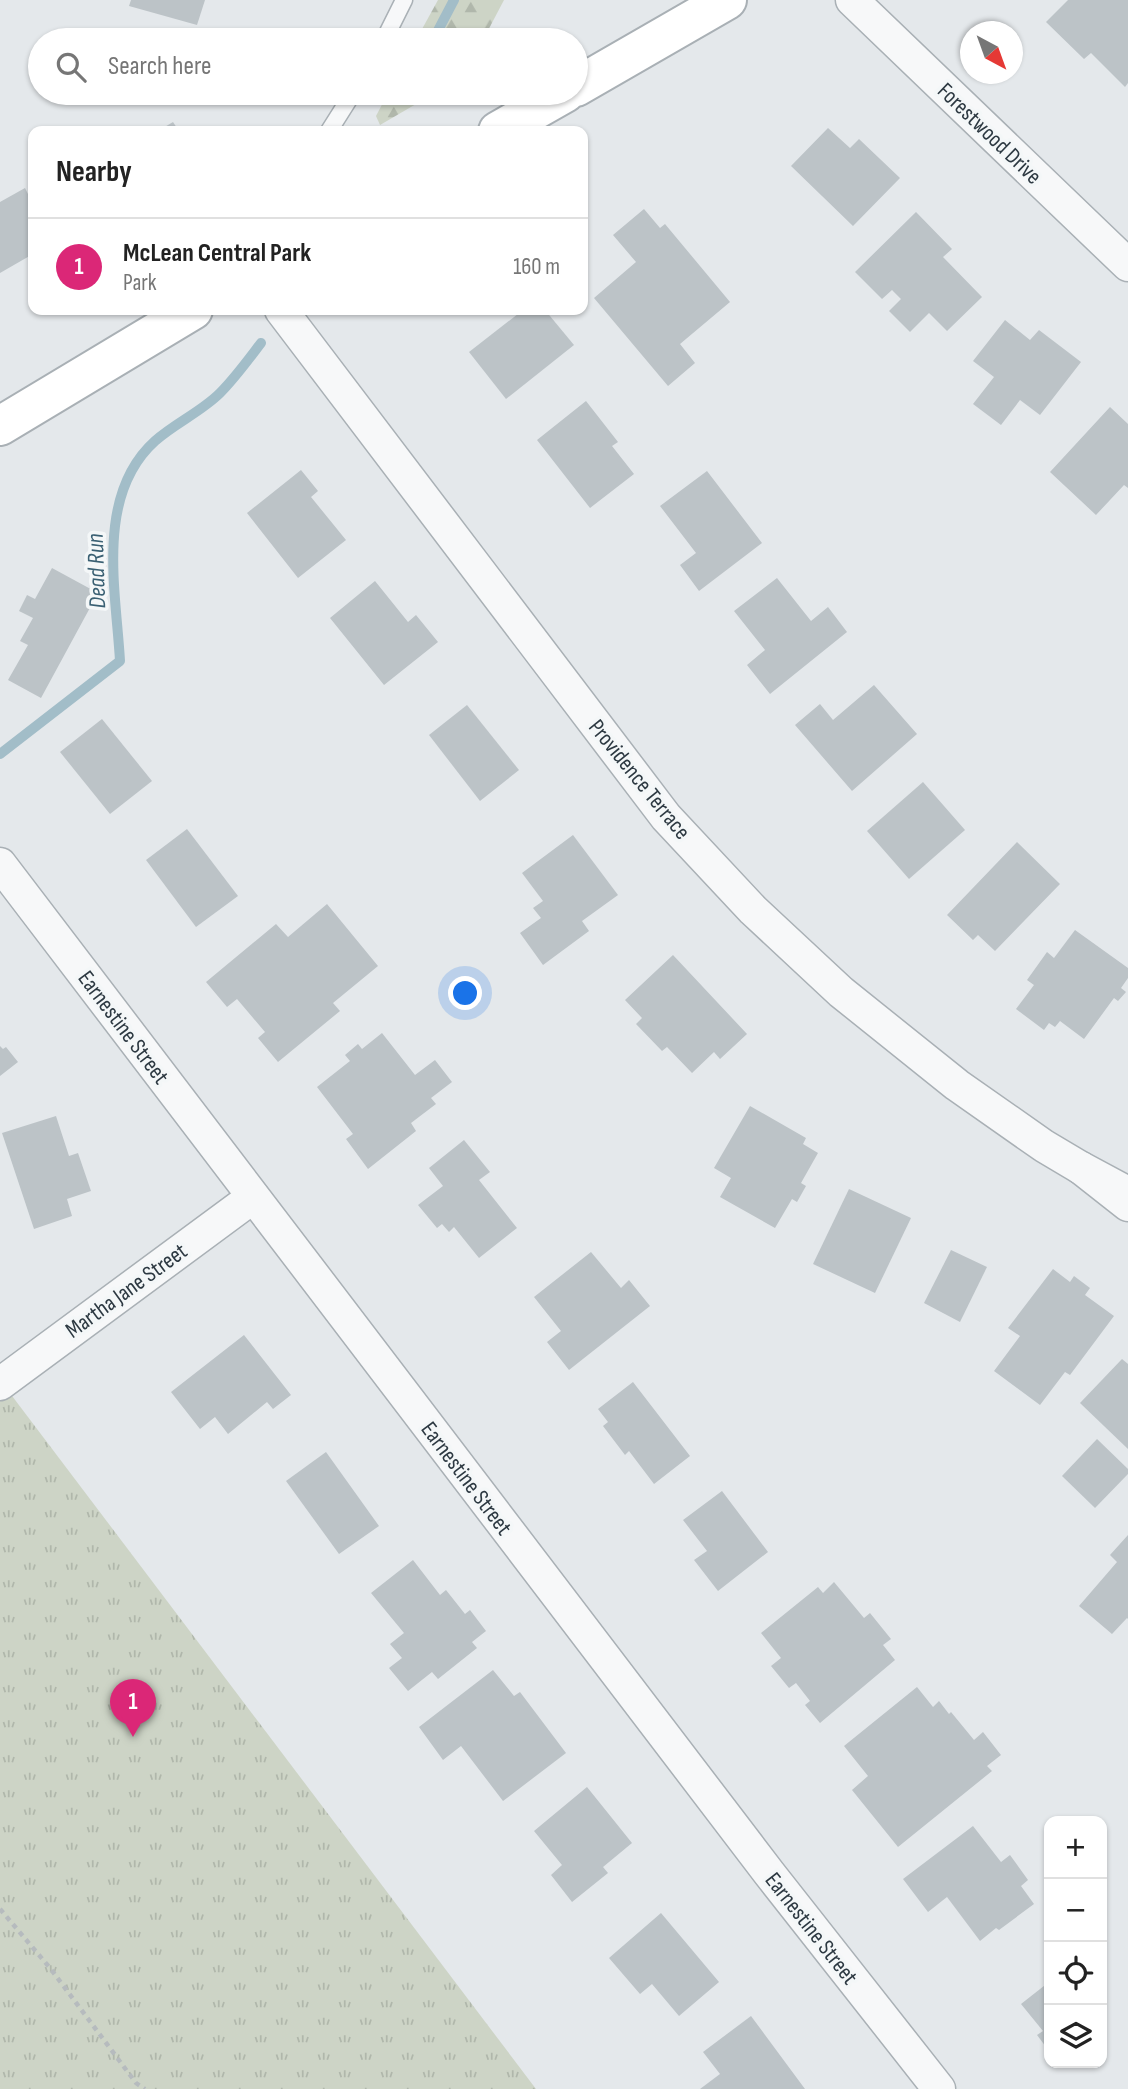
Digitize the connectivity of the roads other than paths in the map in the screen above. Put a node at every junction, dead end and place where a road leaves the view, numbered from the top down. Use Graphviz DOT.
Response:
graph roads {
  1 [pos="404,0"];
  2 [pos="727,0"];
  3 [pos="852,0"];
  4 [pos="390,28"];
  5 [pos="588,80"];
  6 [pos="346,105"];
  7 [pos="544,105"];
  8 [pos="333,126"];
  9 [pos="507,126"];
  10 [pos="1128,265"];
  11 [pos="185,315"];
  12 [pos="285,315"];
  13 [pos="0,426"];
  14 [pos="0,864"];
  15 [pos="1081,1168"];
  16 [pos="1128,1193"];
  17 [pos="253,1196"];
  18 [pos="1128,1205"];
  19 [pos="0,1384"];
  20 [pos="939,2089"];
  1 -- 4 [label="lane"];
  2 -- 5 [label="main road"];
  3 -- 10 [label="street, Forestwood Drive"];
  6 -- 8 [label="lane"];
  7 -- 9 [label="main road"];
  11 -- 13 [label="main road"];
  12 -- 15 [label="street, Providence Terrace"];
  14 -- 17 [label="street, Earnestine Street"];
  15 -- 16 [label="street, Providence Terrace"];
  15 -- 18 [label="street, Providence Terrace"];
  17 -- 19 [label="street, Martha Jane Street"];
  17 -- 20 [label="street, Earnestine Street"];
}
